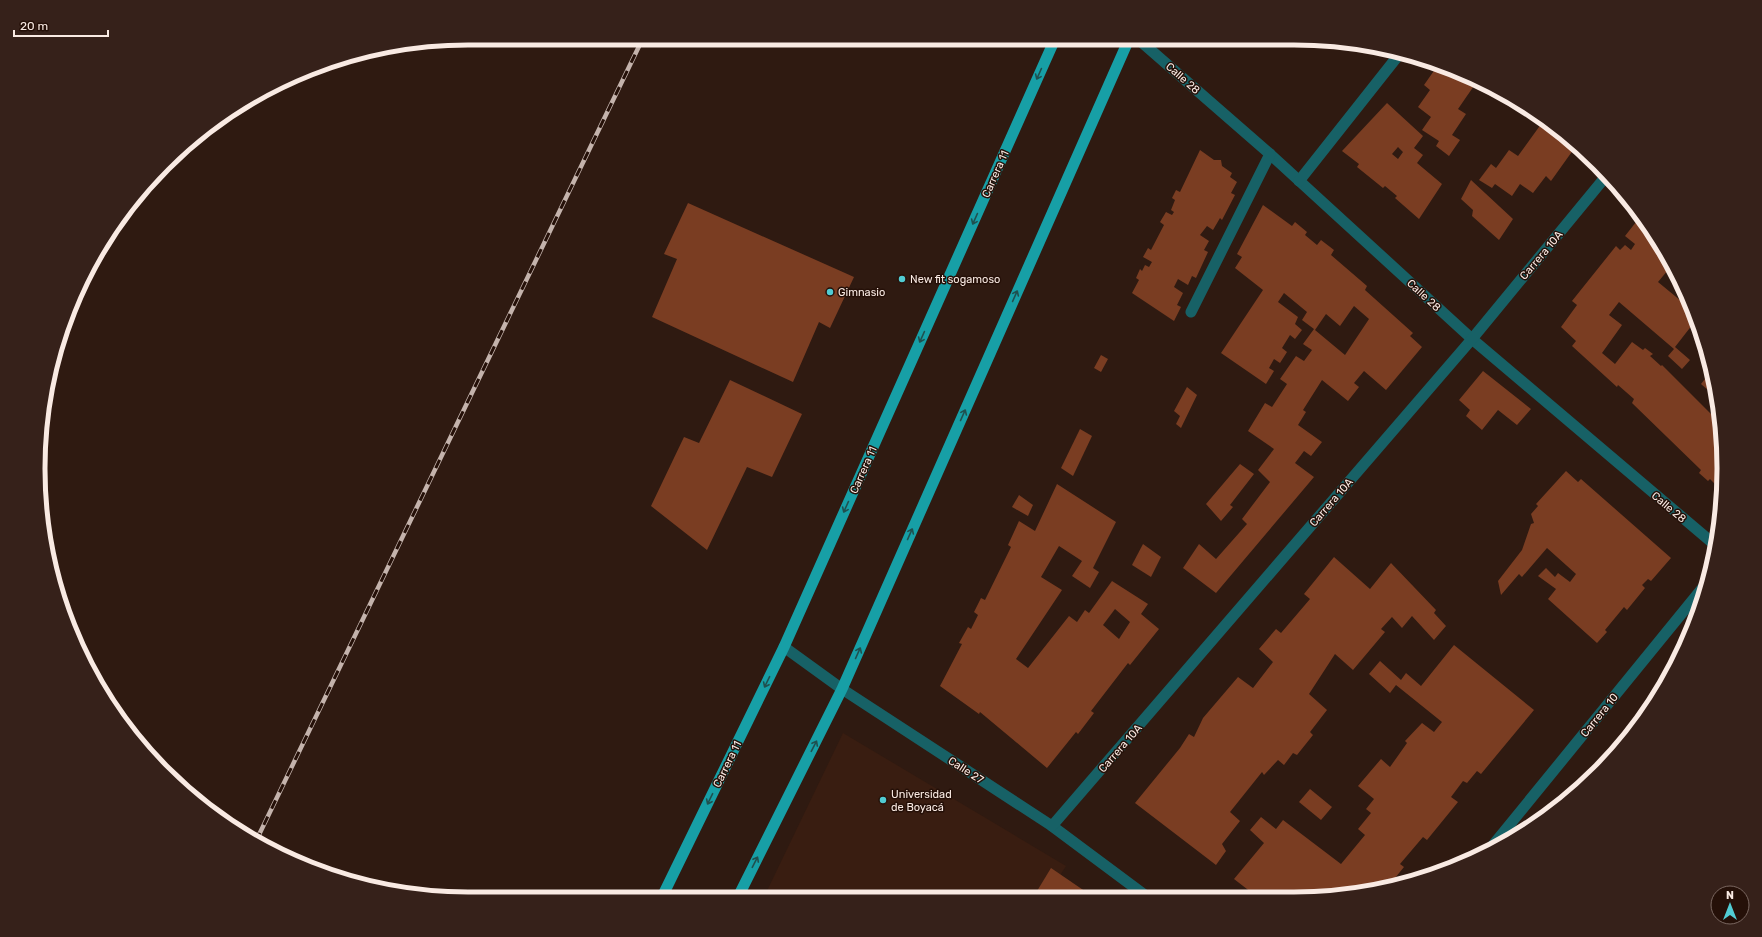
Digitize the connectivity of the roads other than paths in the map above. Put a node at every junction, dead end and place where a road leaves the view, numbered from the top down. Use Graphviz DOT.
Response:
graph roads {
  1 [pos="1052,45"];
  2 [pos="1126,45"];
  3 [pos="1145,45"];
  4 [pos="1397,58"];
  5 [pos="1270,154"];
  6 [pos="1603,180"];
  7 [pos="1299,181"];
  8 [pos="1191,312"];
  9 [pos="1472,339"];
  10 [pos="1710,541"];
  11 [pos="1699,593"];
  12 [pos="784,647"];
  13 [pos="842,689"];
  14 [pos="1052,826"];
  15 [pos="1498,839"];
  16 [pos="664,892"];
  17 [pos="740,892"];
  18 [pos="1141,892"];
  1 -- 12 [label="main road, Carrera 11, one-way"];
  13 -- 2 [label="main road, one-way"];
  3 -- 5 [label="street, Calle 28"];
  4 -- 7 [label="street"];
  5 -- 7 [label="street, Calle 28"];
  5 -- 8 [label="street"];
  6 -- 9 [label="street, Carrera 10A"];
  7 -- 9 [label="street, Calle 28"];
  9 -- 10 [label="street, Calle 28"];
  9 -- 14 [label="street, Carrera 10A"];
  11 -- 15 [label="street, Carrera 10"];
  12 -- 13 [label="street, Calle 27"];
  12 -- 16 [label="main road, Carrera 11, one-way"];
  13 -- 14 [label="street, Calle 27"];
  17 -- 13 [label="main road, one-way"];
  14 -- 18 [label="street, Calle 27"];
}
